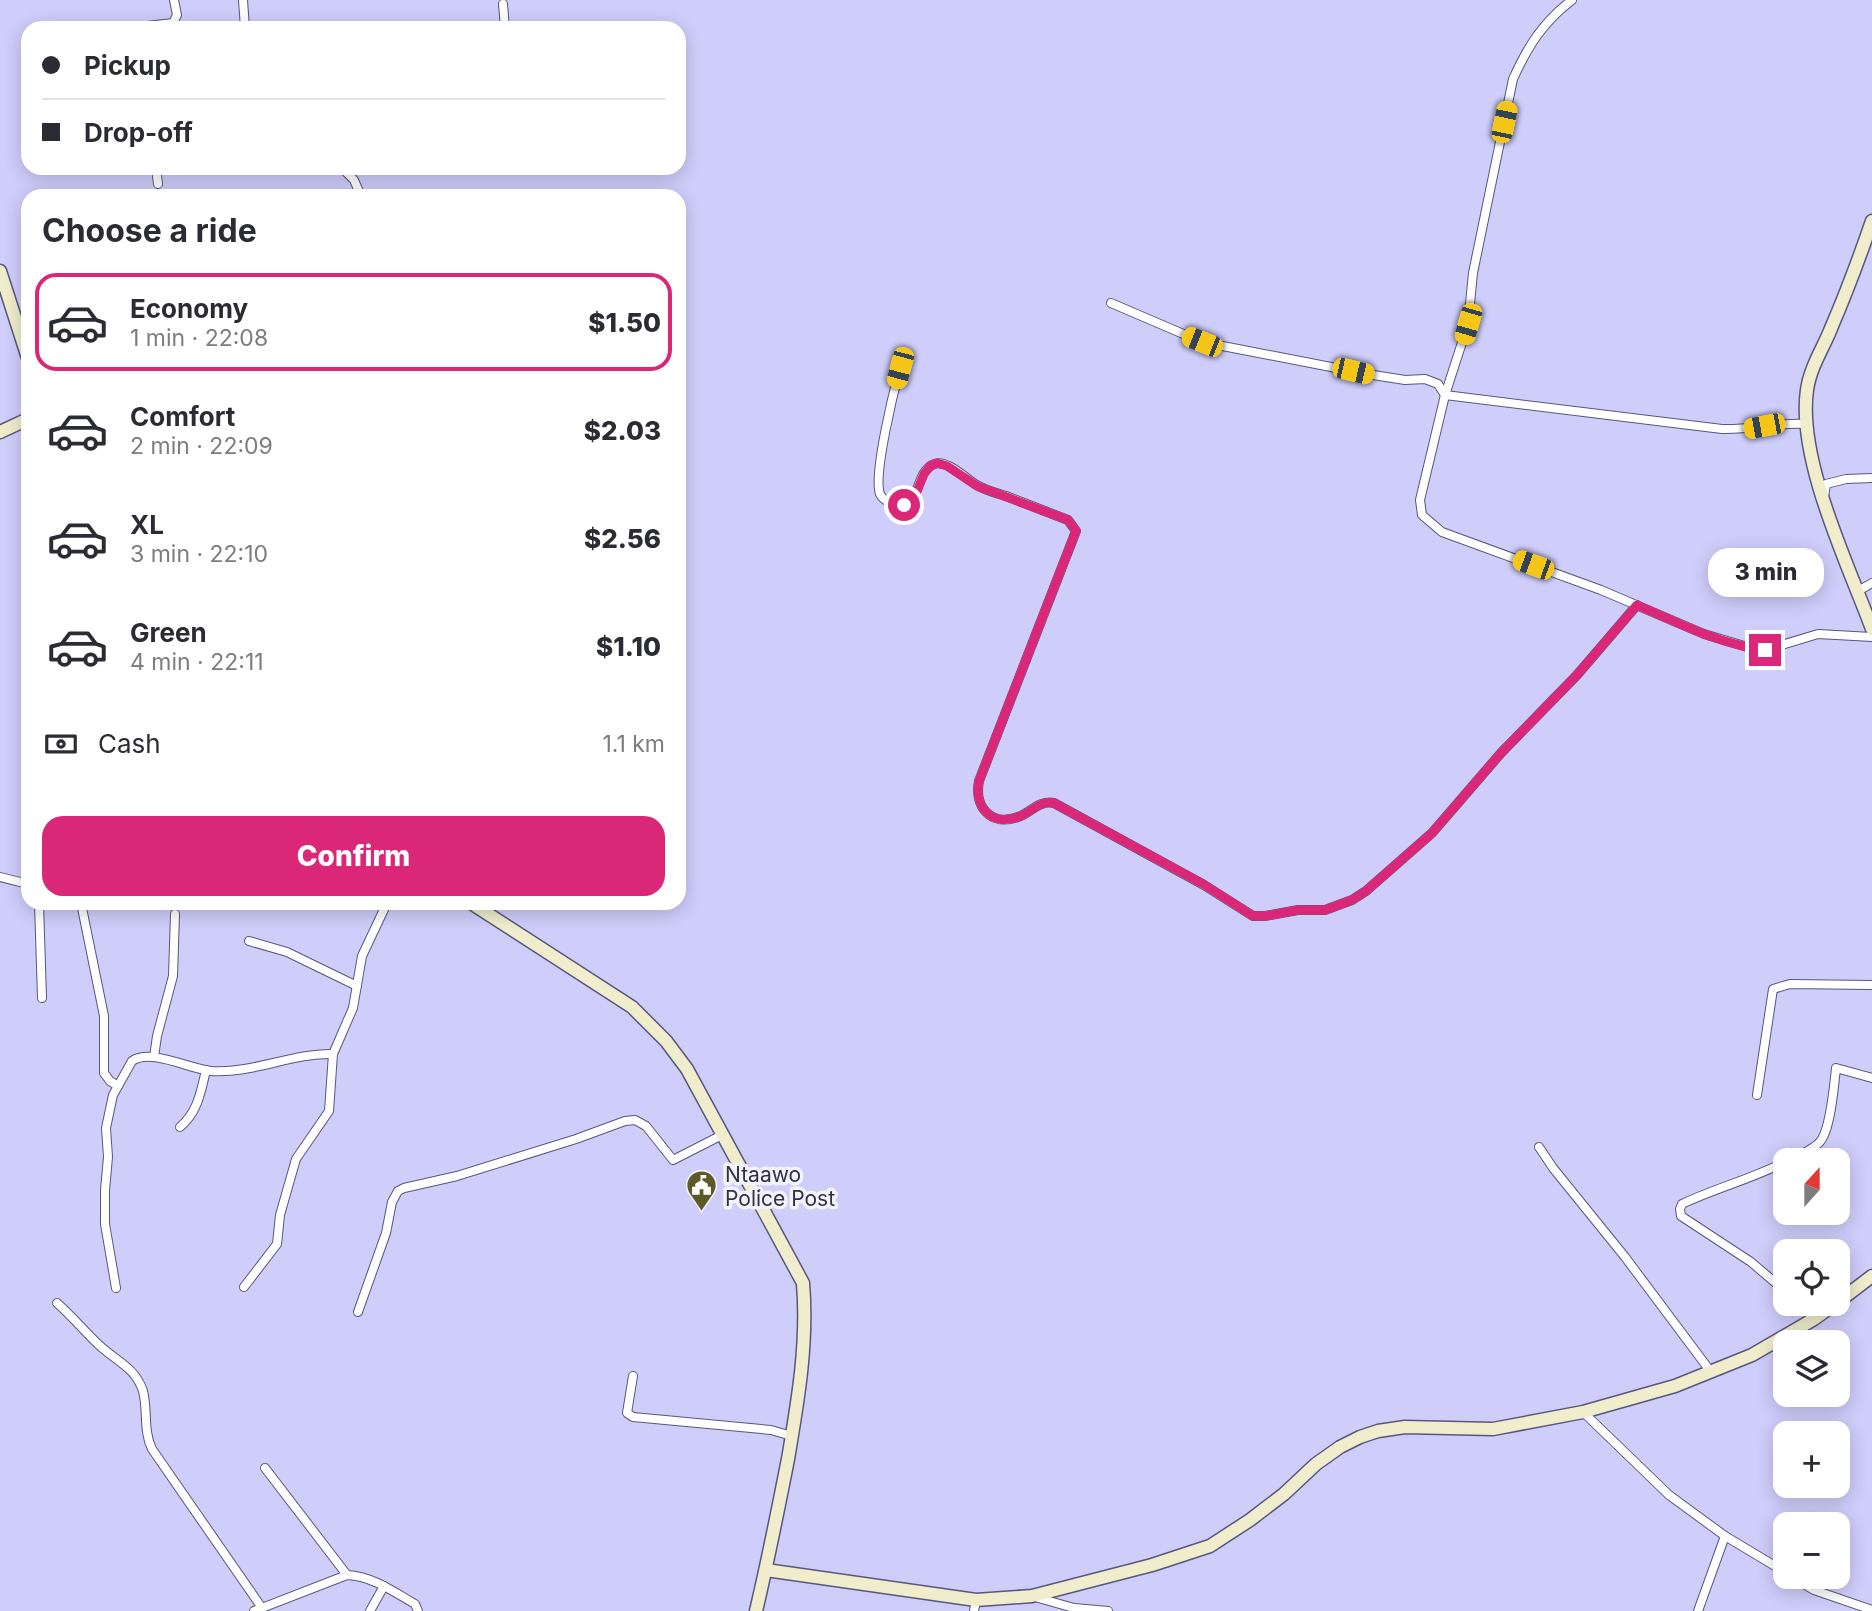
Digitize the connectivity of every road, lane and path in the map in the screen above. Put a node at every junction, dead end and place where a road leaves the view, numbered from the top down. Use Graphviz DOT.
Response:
graph roads {
  1 [pos="174,0"];
  2 [pos="243,0"];
  3 [pos="1572,0"];
  4 [pos="503,4"];
  5 [pos="174,21"];
  6 [pos="244,21"];
  7 [pos="504,21"];
  8 [pos="157,175"];
  9 [pos="158,184"];
  10 [pos="1872,221"];
  11 [pos="0,271"];
  12 [pos="1111,303"];
  13 [pos="21,336"];
  14 [pos="900,368"];
  15 [pos="1445,395"];
  16 [pos="21,422"];
  17 [pos="1807,424"];
  18 [pos="0,432"];
  19 [pos="1872,478"];
  20 [pos="1824,500"];
  21 [pos="1872,583"];
  22 [pos="1858,591"];
  23 [pos="1637,605"];
  24 [pos="1872,629"];
  25 [pos="1872,636"];
  26 [pos="0,877"];
  27 [pos="21,882"];
  28 [pos="39,910"];
  29 [pos="82,910"];
  30 [pos="384,910"];
  31 [pos="482,910"];
  32 [pos="175,914"];
  33 [pos="249,942"];
  34 [pos="1872,985"];
  35 [pos="357,986"];
  36 [pos="42,998"];
  37 [pos="333,1054"];
  38 [pos="155,1057"];
  39 [pos="206,1070"];
  40 [pos="1872,1078"];
  41 [pos="118,1086"];
  42 [pos="1757,1095"];
  43 [pos="180,1127"];
  44 [pos="722,1135"];
  45 [pos="1539,1147"];
  46 [pos="1809,1148"];
  47 [pos="1773,1168"];
  48 [pos="1872,1276"];
  49 [pos="1773,1281"];
  50 [pos="244,1287"];
  51 [pos="116,1288"];
  52 [pos="1850,1292"];
  53 [pos="57,1303"];
  54 [pos="358,1312"];
  55 [pos="1811,1316"];
  56 [pos="1818,1316"];
  57 [pos="1814,1319"];
  58 [pos="1711,1372"];
  59 [pos="633,1376"];
  60 [pos="1583,1412"];
  61 [pos="792,1436"];
  62 [pos="265,1468"];
  63 [pos="1725,1536"];
  64 [pos="1773,1565"];
  65 [pos="766,1570"];
  66 [pos="347,1575"];
  67 [pos="384,1586"];
  68 [pos="1812,1589"];
  69 [pos="1032,1596"];
  70 [pos="975,1605"];
  71 [pos="1872,1609"];
  72 [pos="258,1610"];
  73 [pos="370,1611"];
  74 [pos="418,1611"];
  75 [pos="756,1611"];
  76 [pos="1108,1611"];
  77 [pos="1698,1611"];
  1 -- 5 [label="street"];
  2 -- 6 [label="street"];
  3 -- 15 [label="street"];
  4 -- 7 [label="street"];
  8 -- 9 [label="street"];
  10 -- 17 [label="street"];
  11 -- 13 [label="street"];
  12 -- 15 [label="street"];
  14 -- 23 [label="street"];
  15 -- 17 [label="street"];
  15 -- 23 [label="street"];
  16 -- 18 [label="street"];
  17 -- 20 [label="street"];
  19 -- 20 [label="street"];
  20 -- 22 [label="street"];
  21 -- 22 [label="street"];
  22 -- 24 [label="street"];
  23 -- 25 [label="street"];
  26 -- 27 [label="street"];
  28 -- 36 [label="street"];
  29 -- 41 [label="street"];
  30 -- 35 [label="street"];
  31 -- 44 [label="street"];
  32 -- 38 [label="street"];
  33 -- 35 [label="street"];
  34 -- 42 [label="street"];
  35 -- 37 [label="street"];
  37 -- 39 [label="street"];
  37 -- 50 [label="street"];
  38 -- 39 [label="street"];
  38 -- 41 [label="street"];
  39 -- 43 [label="street"];
  40 -- 46 [label="street"];
  41 -- 51 [label="street"];
  44 -- 54 [label="street"];
  44 -- 61 [label="street"];
  45 -- 58 [label="street"];
  47 -- 49 [label="street"];
  48 -- 52 [label="street"];
  53 -- 72 [label="street"];
  55 -- 57 [label="street"];
  56 -- 57 [label="street"];
  57 -- 58 [label="street"];
  58 -- 60 [label="street"];
  59 -- 61 [label="street"];
  60 -- 63 [label="street"];
  60 -- 69 [label="street"];
  61 -- 65 [label="street"];
  62 -- 66 [label="street"];
  63 -- 64 [label="street"];
  63 -- 77 [label="street"];
  65 -- 70 [label="street"];
  65 -- 75 [label="street"];
  66 -- 67 [label="street"];
  66 -- 72 [label="street"];
  67 -- 73 [label="street"];
  67 -- 74 [label="street"];
  68 -- 71 [label="street"];
  69 -- 70 [label="street"];
  69 -- 76 [label="street"];
}
